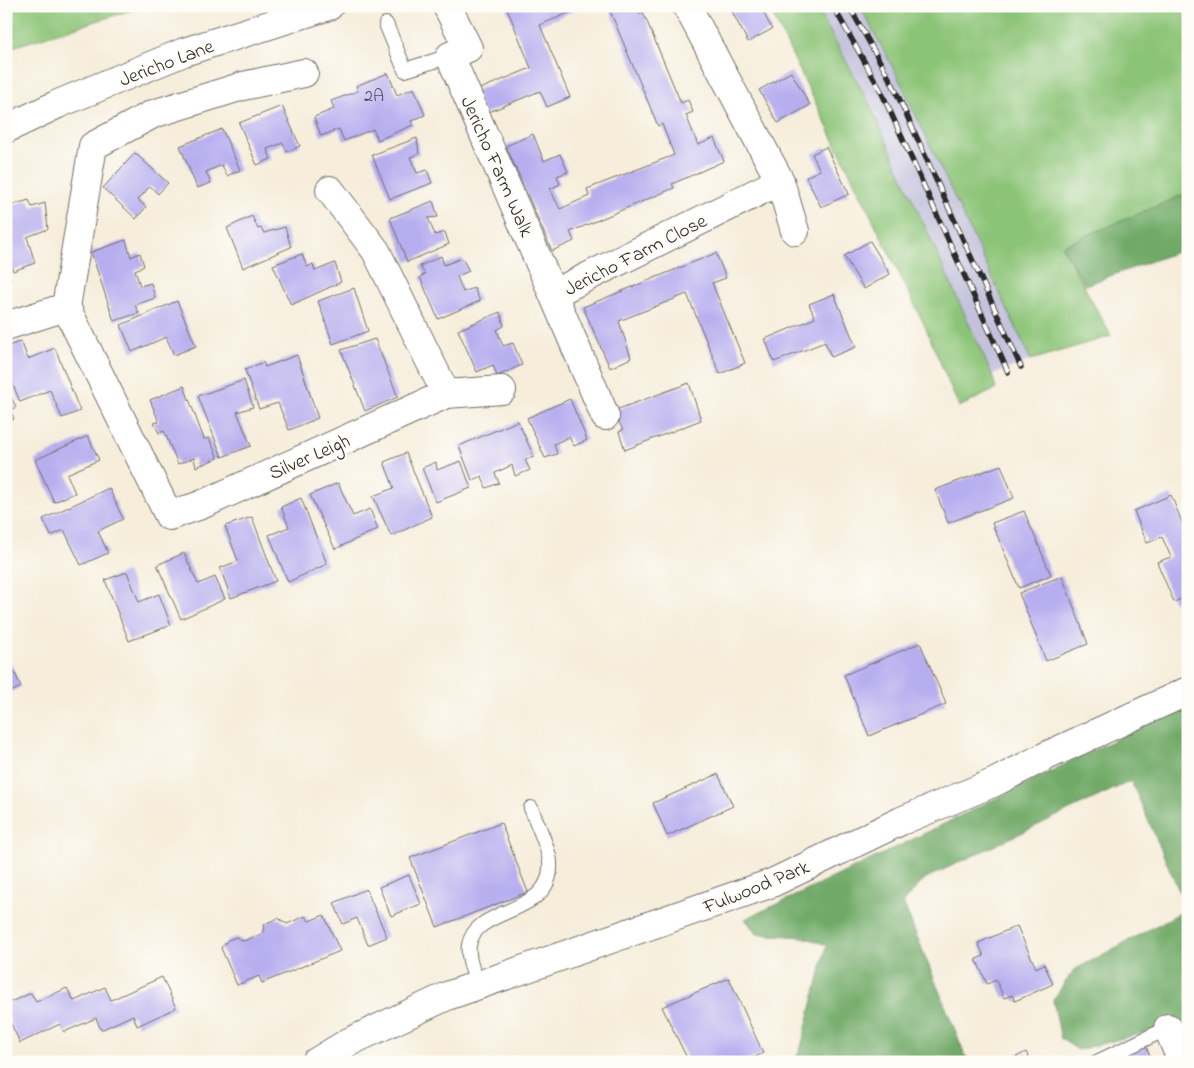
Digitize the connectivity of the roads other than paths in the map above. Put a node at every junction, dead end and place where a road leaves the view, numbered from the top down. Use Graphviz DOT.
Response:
graph roads {
  1 [pos="329,6"];
  2 [pos="447,6"];
  3 [pos="687,6"];
  4 [pos="386,24"];
  5 [pos="469,49"];
  6 [pos="304,73"];
  7 [pos="6,129"];
  8 [pos="780,181"];
  9 [pos="330,190"];
  10 [pos="795,231"];
  11 [pos="554,294"];
  12 [pos="66,307"];
  13 [pos="6,326"];
  14 [pos="502,390"];
  15 [pos="446,394"];
  16 [pos="605,416"];
  17 [pos="1188,691"];
  18 [pos="531,808"];
  19 [pos="478,986"];
  20 [pos="1168,1028"];
  21 [pos="316,1062"];
  22 [pos="1097,1062"];
  23 [pos="1182,1062"];
  1 -- 7 [label="street, Jericho Lane"];
  2 -- 5 [label="street, Jericho Farm Walk"];
  3 -- 8 [label="street"];
  4 -- 5 [label="lane"];
  5 -- 11 [label="street, Jericho Farm Walk"];
  6 -- 12 [label="street"];
  8 -- 10 [label="street"];
  8 -- 11 [label="street, Jericho Farm Close"];
  9 -- 15 [label="street"];
  11 -- 16 [label="street, Jericho Farm Close"];
  12 -- 13 [label="street"];
  12 -- 15 [label="street, Silver Leigh"];
  14 -- 15 [label="street"];
  17 -- 19 [label="street, Fulwood Park"];
  18 -- 19 [label="lane"];
  19 -- 21 [label="street, Fulwood Park"];
  20 -- 22 [label="lane"];
  20 -- 23 [label="street"];
}
